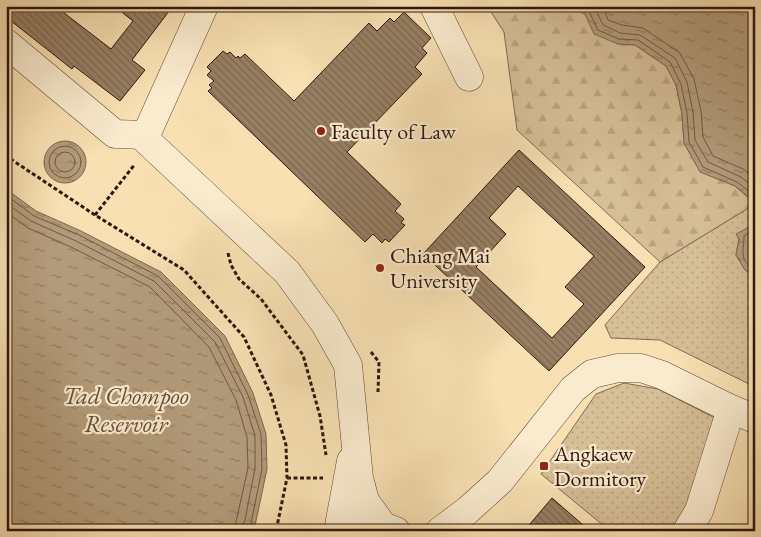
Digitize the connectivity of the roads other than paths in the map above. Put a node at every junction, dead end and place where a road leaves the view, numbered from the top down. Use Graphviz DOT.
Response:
graph roads {
  1 [pos="204,6"];
  2 [pos="434,6"];
  3 [pos="6,43"];
  4 [pos="469,77"];
  5 [pos="143,148"];
  6 [pos="743,414"];
  7 [pos="355,429"];
  8 [pos="365,501"];
  9 [pos="338,531"];
  10 [pos="363,531"];
  11 [pos="396,531"];
  12 [pos="440,531"];
  13 [pos="687,531"];
  1 -- 5 [label="street"];
  2 -- 4 [label="street"];
  3 -- 5 [label="street"];
  5 -- 7 [label="street"];
  6 -- 12 [label="street"];
  6 -- 13 [label="street"];
  7 -- 8 [label="street"];
  7 -- 9 [label="street"];
  8 -- 10 [label="street"];
  8 -- 11 [label="street"];
}
